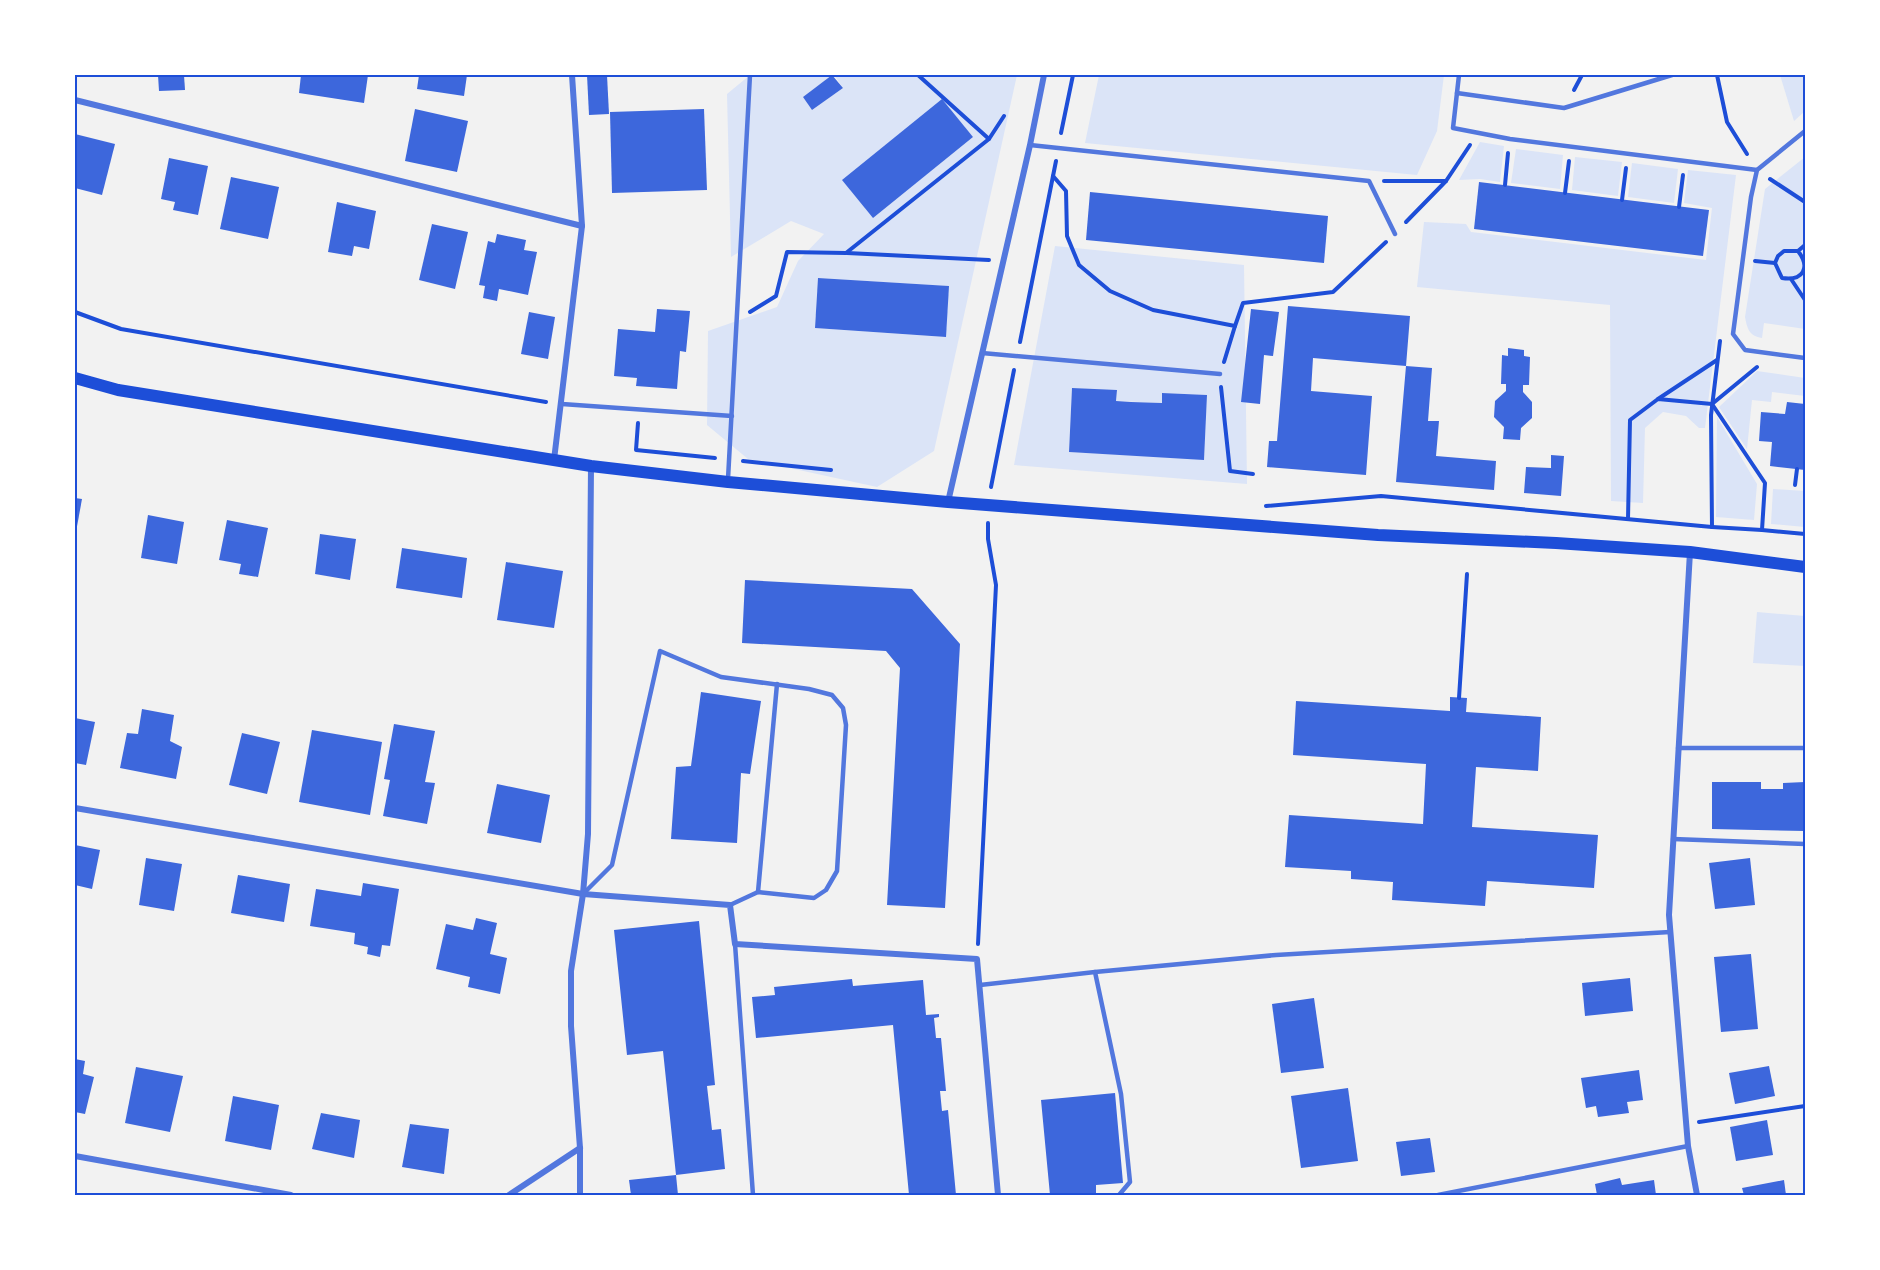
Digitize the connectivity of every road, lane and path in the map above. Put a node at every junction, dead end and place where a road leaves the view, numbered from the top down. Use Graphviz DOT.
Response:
graph roads {
  1 [pos="572,75"];
  2 [pos="750,75"];
  3 [pos="918,75"];
  4 [pos="1044,75"];
  5 [pos="1073,75"];
  6 [pos="1459,75"];
  7 [pos="1672,75"];
  8 [pos="1717,75"];
  9 [pos="1457,93"];
  10 [pos="75,100"];
  11 [pos="1004,116"];
  12 [pos="1479,131"];
  13 [pos="1805,131"];
  14 [pos="988,139"];
  15 [pos="1510,139"];
  16 [pos="1030,145"];
  17 [pos="1570,146"];
  18 [pos="1059,148"];
  19 [pos="1628,153"];
  20 [pos="1685,160"];
  21 [pos="1757,170"];
  22 [pos="1053,176"];
  23 [pos="1369,181"];
  24 [pos="1446,181"];
  25 [pos="1505,185"];
  26 [pos="1565,193"];
  27 [pos="1622,200"];
  28 [pos="1805,201"];
  29 [pos="1679,207"];
  30 [pos="582,226"];
  31 [pos="1395,234"];
  32 [pos="1805,245"];
  33 [pos="1798,251"];
  34 [pos="846,253"];
  35 [pos="1003,261"];
  36 [pos="1791,279"];
  37 [pos="1805,300"];
  38 [pos="75,312"];
  39 [pos="737,321"];
  40 [pos="1235,326"];
  41 [pos="1720,337"];
  42 [pos="982,353"];
  43 [pos="1017,356"];
  44 [pos="1805,358"];
  45 [pos="1718,359"];
  46 [pos="1765,368"];
  47 [pos="1220,374"];
  48 [pos="75,378"];
  49 [pos="1658,399"];
  50 [pos="562,404"];
  51 [pos="1712,404"];
  52 [pos="638,410"];
  53 [pos="732,416"];
  54 [pos="729,460"];
  55 [pos="554,461"];
  56 [pos="591,466"];
  57 [pos="1797,469"];
  58 [pos="835,471"];
  59 [pos="1253,474"];
  60 [pos="728,482"];
  61 [pos="952,483"];
  62 [pos="1795,485"];
  63 [pos="948,501"];
  64 [pos="988,504"];
  65 [pos="1261,507"];
  66 [pos="1628,519"];
  67 [pos="1712,527"];
  68 [pos="1762,530"];
  69 [pos="1805,534"];
  70 [pos="1690,552"];
  71 [pos="1805,567"];
  72 [pos="1467,574"];
  73 [pos="777,684"];
  74 [pos="1459,698"];
  75 [pos="1678,748"];
  76 [pos="1805,748"];
  77 [pos="75,808"];
  78 [pos="1673,839"];
  79 [pos="1805,844"];
  80 [pos="758,891"];
  81 [pos="583,894"];
  82 [pos="730,905"];
  83 [pos="1670,932"];
  84 [pos="735,944"];
  85 [pos="978,959"];
  86 [pos="1095,972"];
  87 [pos="980,985"];
  88 [pos="1805,1106"];
  89 [pos="1686,1124"];
  90 [pos="1688,1146"];
  91 [pos="580,1148"];
  92 [pos="75,1156"];
  93 [pos="291,1195"];
  94 [pos="509,1195"];
  95 [pos="580,1195"];
  96 [pos="753,1195"];
  97 [pos="998,1195"];
  98 [pos="1119,1195"];
  99 [pos="1438,1195"];
  100 [pos="1697,1195"];
  1 -- 30 [label="street"];
  2 -- 39 [label="lane"];
  3 -- 14 [label="path"];
  4 -- 16 [label="street"];
  5 -- 18 [label="path"];
  6 -- 9 [label="lane"];
  7 -- 9 [label="lane"];
  8 -- 21 [label="path"];
  9 -- 12 [label="lane"];
  10 -- 30 [label="street"];
  11 -- 14 [label="path"];
  12 -- 15 [label="lane"];
  12 -- 24 [label="path"];
  13 -- 21 [label="lane"];
  14 -- 34 [label="path"];
  15 -- 17 [label="lane"];
  15 -- 25 [label="path"];
  16 -- 18 [label="lane"];
  16 -- 35 [label="street"];
  17 -- 19 [label="lane"];
  17 -- 26 [label="path"];
  18 -- 22 [label="path"];
  18 -- 23 [label="lane"];
  19 -- 20 [label="lane"];
  19 -- 27 [label="path"];
  20 -- 21 [label="lane"];
  20 -- 29 [label="path"];
  21 -- 28 [label="path"];
  21 -- 44 [label="lane"];
  22 -- 40 [label="path"];
  22 -- 43 [label="path"];
  23 -- 24 [label="path"];
  23 -- 31 [label="lane"];
  24 -- 31 [label="path"];
  30 -- 50 [label="street"];
  31 -- 40 [label="path"];
  32 -- 33 [label="path"];
  33 -- 36 [label="path"];
  33 -- 36 [label="path"];
  34 -- 35 [label="path"];
  34 -- 39 [label="path"];
  35 -- 42 [label="street"];
  36 -- 37 [label="path"];
  38 -- 50 [label="path"];
  39 -- 53 [label="lane"];
  40 -- 47 [label="path"];
  41 -- 45 [label="path"];
  42 -- 43 [label="lane"];
  42 -- 61 [label="street"];
  43 -- 47 [label="lane"];
  43 -- 61 [label="path"];
  45 -- 49 [label="path"];
  45 -- 51 [label="path"];
  46 -- 51 [label="path"];
  47 -- 59 [label="path"];
  48 -- 55 [label="main road"];
  49 -- 51 [label="path"];
  49 -- 66 [label="path"];
  50 -- 52 [label="lane"];
  50 -- 55 [label="street"];
  51 -- 67 [label="path"];
  51 -- 68 [label="path"];
  52 -- 53 [label="lane"];
  52 -- 54 [label="path"];
  53 -- 54 [label="lane"];
  54 -- 58 [label="path"];
  54 -- 60 [label="lane"];
  55 -- 56 [label="main road"];
  56 -- 60 [label="main road"];
  56 -- 81 [label="street"];
  57 -- 62 [label="path"];
  60 -- 63 [label="main road"];
  61 -- 63 [label="street"];
  63 -- 64 [label="main road"];
  64 -- 70 [label="main road"];
  64 -- 85 [label="path"];
  65 -- 66 [label="path"];
  66 -- 67 [label="path"];
  67 -- 68 [label="path"];
  68 -- 69 [label="path"];
  70 -- 71 [label="main road"];
  70 -- 75 [label="street"];
  72 -- 74 [label="path"];
  73 -- 80 [label="lane"];
  73 -- 80 [label="lane"];
  73 -- 81 [label="lane"];
  75 -- 76 [label="lane"];
  75 -- 78 [label="street"];
  77 -- 81 [label="street"];
  78 -- 79 [label="lane"];
  78 -- 83 [label="street"];
  80 -- 82 [label="lane"];
  81 -- 82 [label="street"];
  81 -- 91 [label="street"];
  82 -- 84 [label="street"];
  83 -- 86 [label="lane"];
  83 -- 89 [label="street"];
  84 -- 85 [label="street"];
  84 -- 96 [label="lane"];
  85 -- 87 [label="street"];
  86 -- 87 [label="lane"];
  86 -- 98 [label="lane"];
  87 -- 97 [label="street"];
  88 -- 89 [label="path"];
  89 -- 90 [label="street"];
  90 -- 99 [label="lane"];
  90 -- 100 [label="street"];
  91 -- 94 [label="street"];
  91 -- 95 [label="street"];
  92 -- 93 [label="street"];
}
